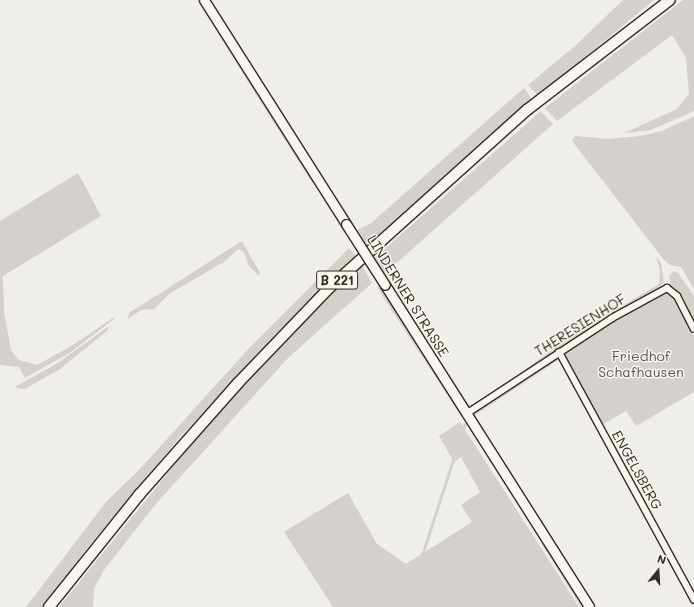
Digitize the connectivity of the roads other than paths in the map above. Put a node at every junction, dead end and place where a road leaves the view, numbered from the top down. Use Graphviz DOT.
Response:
graph roads {
  1 [pos="204,0"];
  2 [pos="670,0"];
  3 [pos="694,329"];
  4 [pos="559,352"];
  5 [pos="466,414"];
  6 [pos="694,600"];
  7 [pos="49,607"];
  8 [pos="589,607"];
  1 -- 5 [label="main road, LINDERNER STRASSE, bridge"];
  2 -- 7 [label="main road, B 221"];
  3 -- 4 [label="street, THERESIENHOF"];
  4 -- 5 [label="street, THERESIENHOF"];
  4 -- 6 [label="street, ENGELSBERG"];
  5 -- 8 [label="main road, LINDERNER STRASSE"];
}
